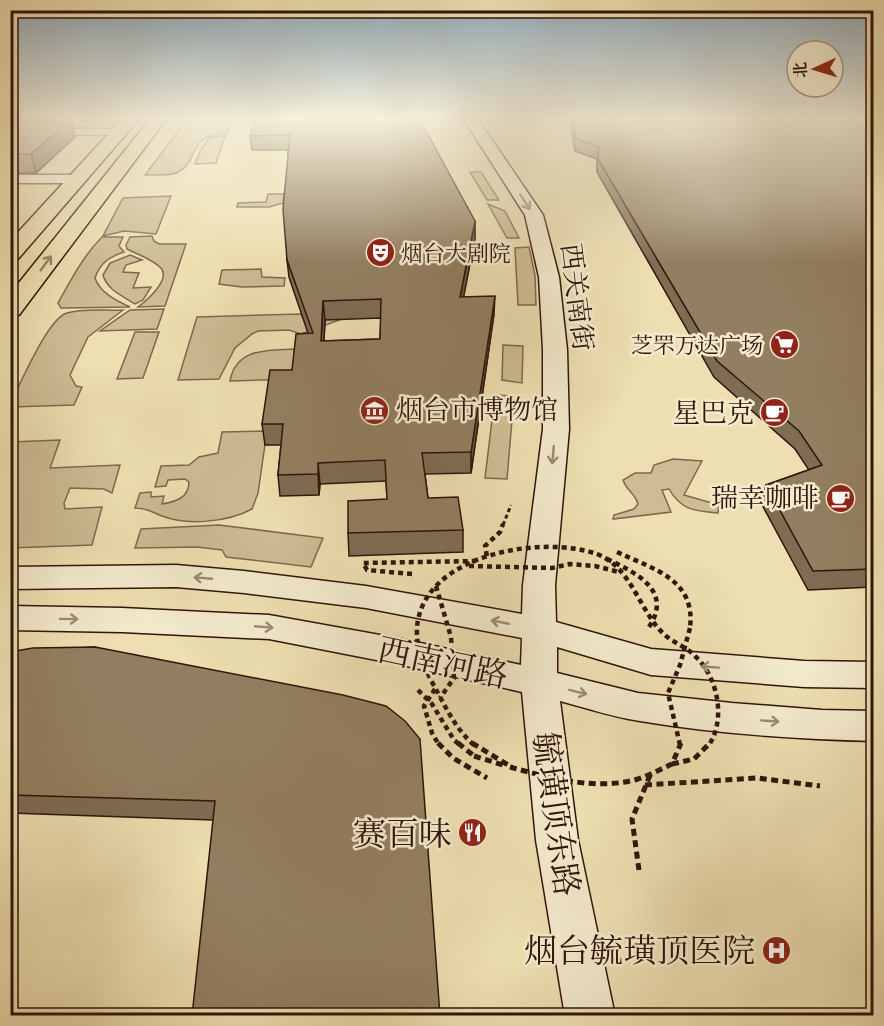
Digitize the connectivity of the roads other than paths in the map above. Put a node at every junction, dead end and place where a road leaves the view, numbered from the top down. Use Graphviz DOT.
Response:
graph roads {
  1 [pos="89,166"];
  2 [pos="122,166"];
  3 [pos="502,166"];
  4 [pos="78,178"];
  5 [pos="10,179"];
  6 [pos="10,254"];
  7 [pos="10,310"];
  8 [pos="10,578"];
  9 [pos="10,618"];
  10 [pos="538,629"];
  11 [pos="873,675"];
  12 [pos="539,682"];
  13 [pos="873,726"];
  14 [pos="590,1016"];
  1 -- 4 [label="main road"];
  7 -- 2 [label="main road, one-way"];
  3 -- 10 [label="street, 西关南街, one-way"];
  4 -- 5 [label="street"];
  4 -- 6 [label="main road"];
  10 -- 8 [label="street, 西南河路, one-way"];
  9 -- 12 [label="street, 西南河路, one-way"];
  11 -- 10 [label="street, 西南河路, one-way"];
  10 -- 12 [label="street, 西关南街"];
  12 -- 13 [label="street, 西南河路, one-way"];
  12 -- 14 [label="street, 毓璜顶东路"];
}
